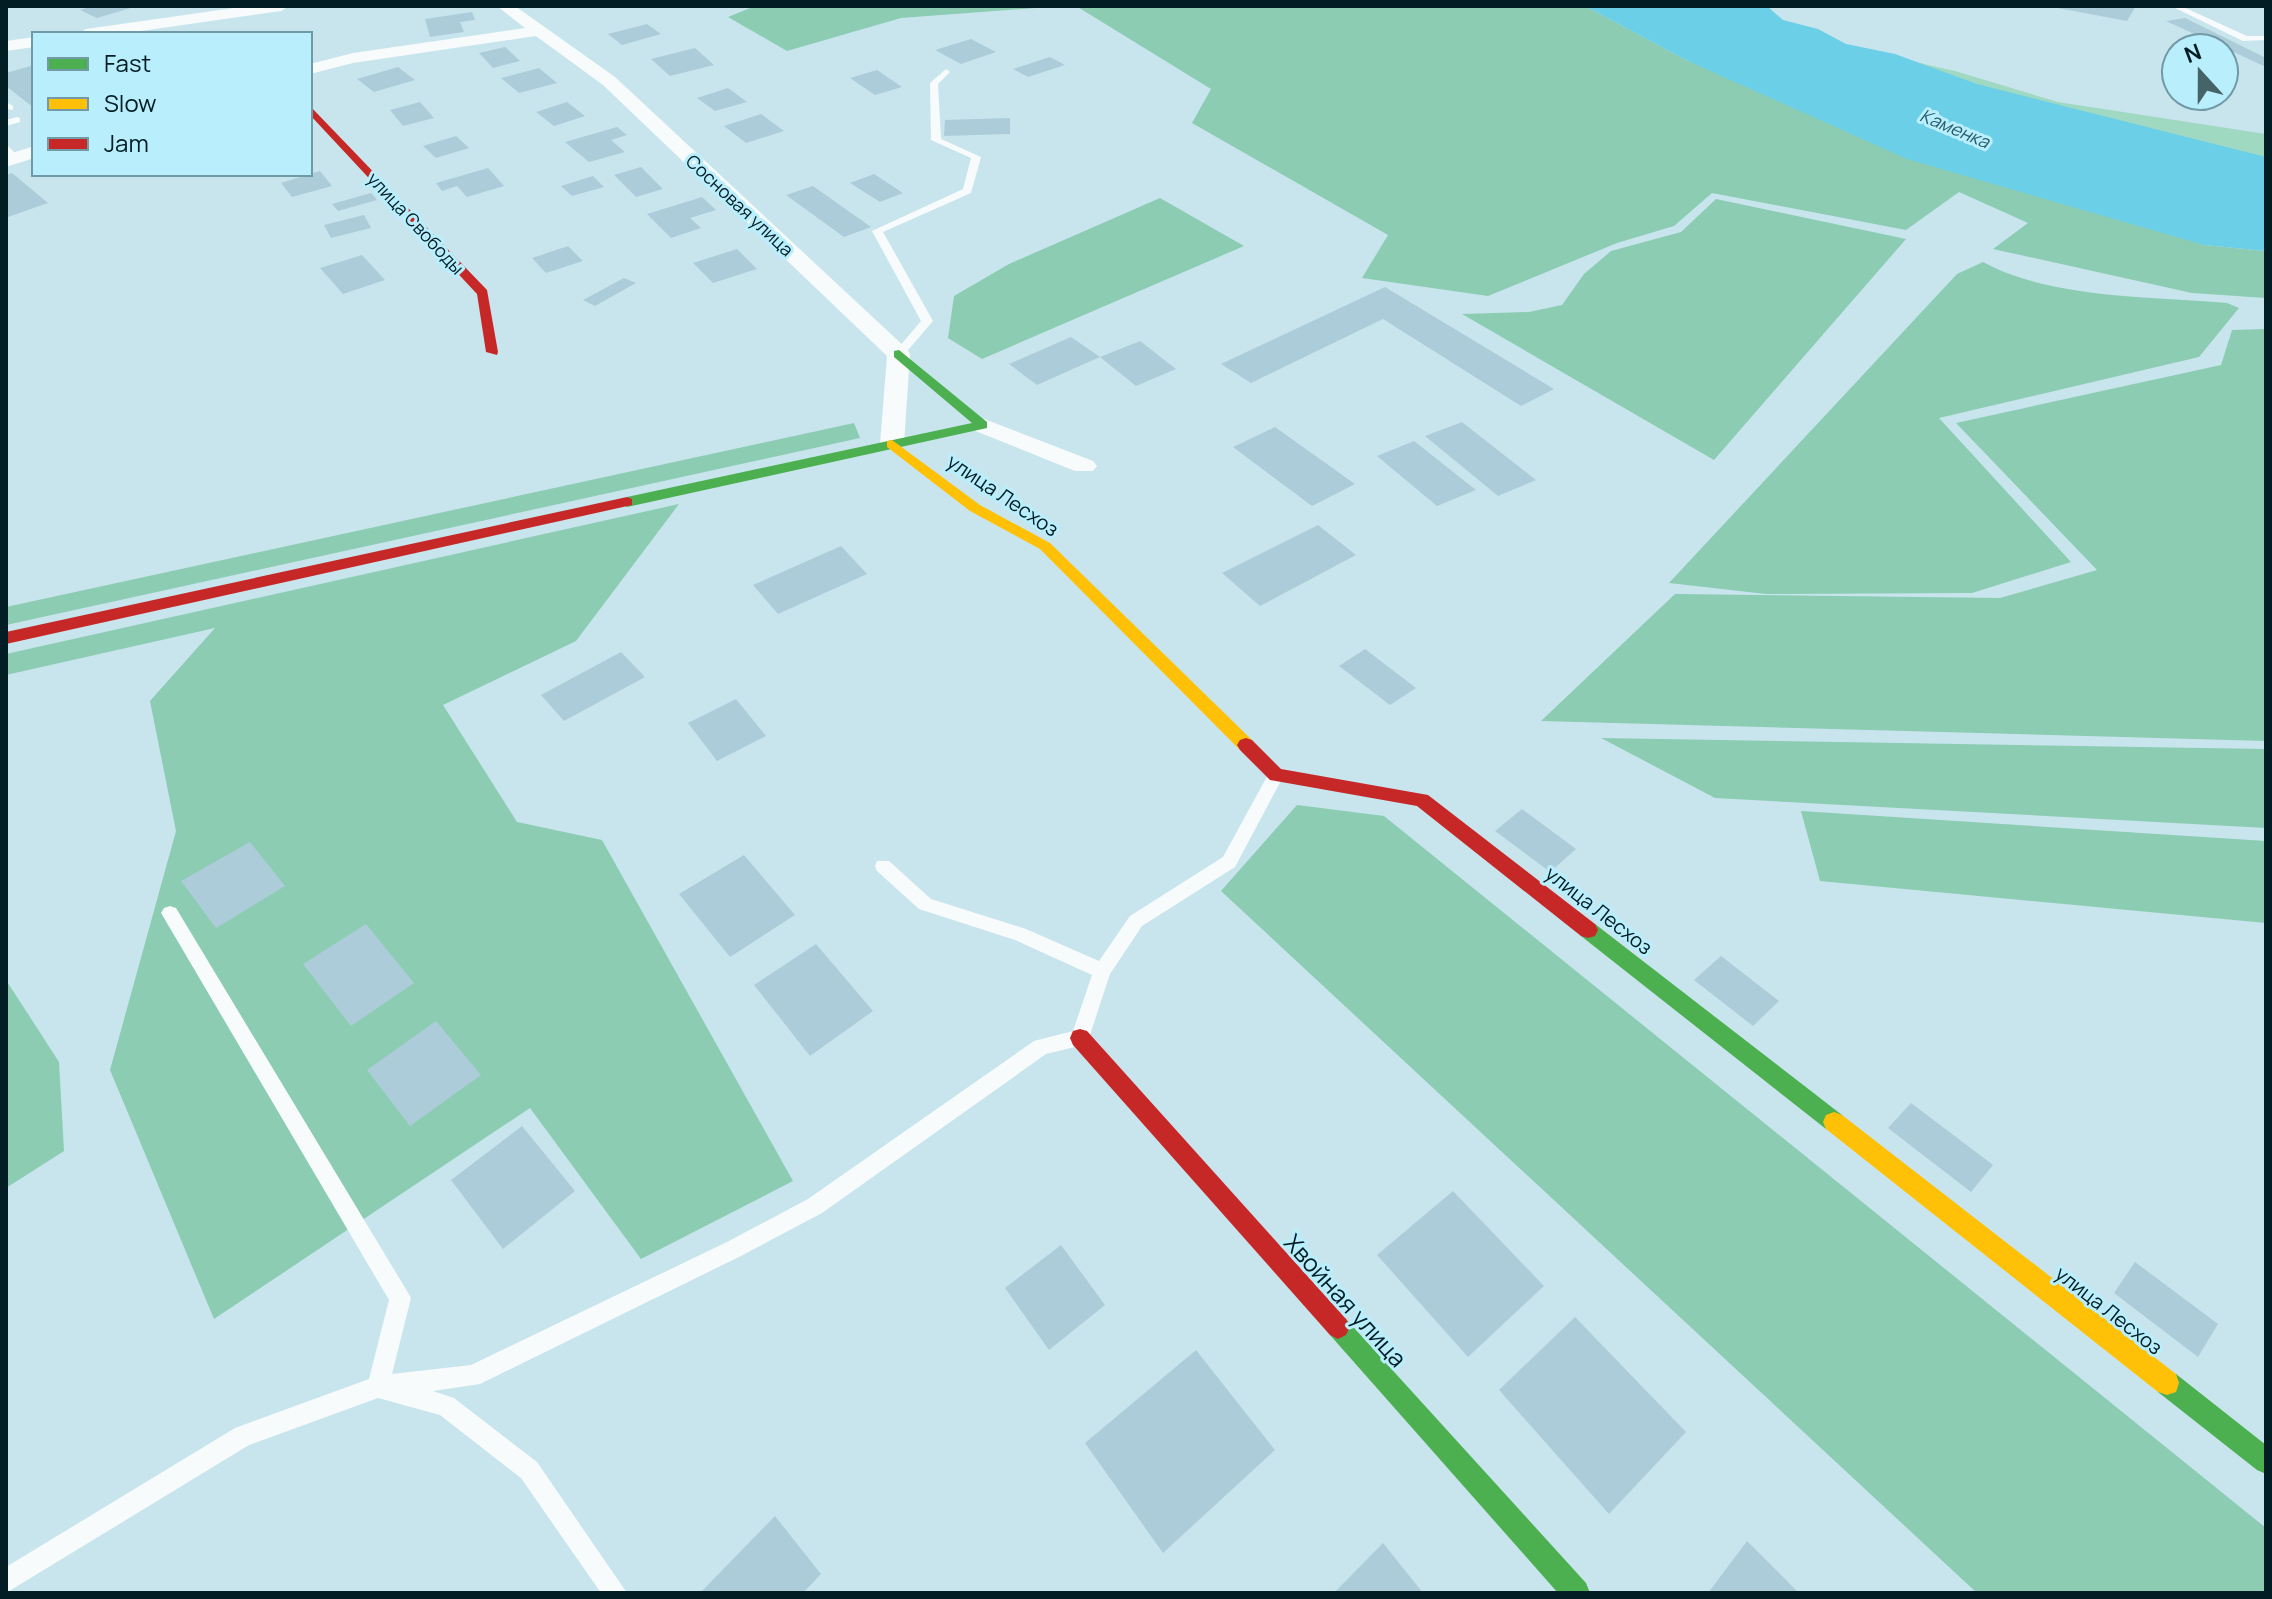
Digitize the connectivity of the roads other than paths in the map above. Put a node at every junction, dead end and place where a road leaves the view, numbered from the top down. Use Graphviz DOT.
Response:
graph roads {
  1 [pos="281,6"];
  2 [pos="505,6"];
  3 [pos="2175,6"];
  4 [pos="539,31"];
  5 [pos="100,32"];
  6 [pos="2266,38"];
  7 [pos="32,42"];
  8 [pos="6,46"];
  9 [pos="312,68"];
  10 [pos="946,72"];
  11 [pos="312,111"];
  12 [pos="17,120"];
  13 [pos="6,123"];
  14 [pos="492,352"];
  15 [pos="899,354"];
  16 [pos="982,425"];
  17 [pos="892,444"];
  18 [pos="1084,466"];
  19 [pos="6,638"];
  20 [pos="1276,775"];
  21 [pos="883,866"];
  22 [pos="170,913"];
  23 [pos="1102,971"];
  24 [pos="1080,1038"];
  25 [pos="378,1387"];
  26 [pos="2266,1461"];
  27 [pos="6,1581"];
  28 [pos="615,1593"];
  29 [pos="1576,1593"];
  1 -- 5 [label="street"];
  2 -- 4 [label="street, Сосновая улица"];
  3 -- 6 [label="lane"];
  4 -- 9 [label="street"];
  4 -- 15 [label="street, Сосновая улица"];
  7 -- 8 [label="street"];
  10 -- 15 [label="lane"];
  11 -- 14 [label="street, улица Свободы"];
  12 -- 13 [label="lane"];
  15 -- 16 [label="street"];
  15 -- 17 [label="street"];
  16 -- 17 [label="street"];
  16 -- 18 [label="street"];
  17 -- 19 [label="street"];
  17 -- 20 [label="street, улица Лесхоз"];
  20 -- 23 [label="lane"];
  20 -- 26 [label="street, улица Лесхоз"];
  21 -- 23 [label="lane"];
  22 -- 25 [label="lane"];
  23 -- 24 [label="lane"];
  24 -- 25 [label="lane"];
  24 -- 29 [label="street, Хвойная улица"];
  25 -- 27 [label="lane"];
  25 -- 28 [label="lane"];
}
